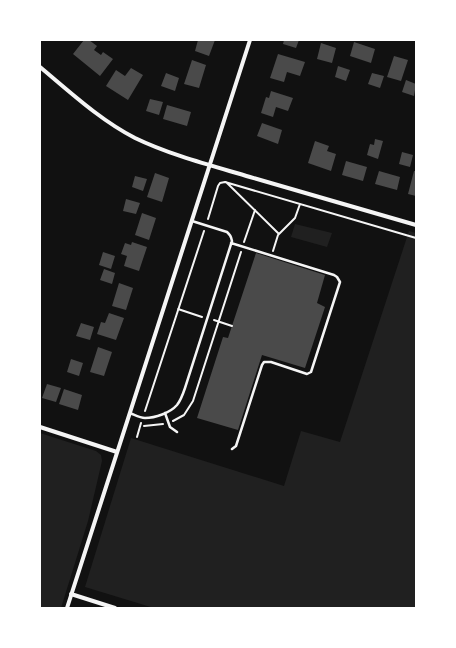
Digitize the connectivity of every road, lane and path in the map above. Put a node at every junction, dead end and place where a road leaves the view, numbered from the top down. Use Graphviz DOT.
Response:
graph roads {
  1 [pos="250,40"];
  2 [pos="40,67"];
  3 [pos="210,165"];
  4 [pos="225,182"];
  5 [pos="300,204"];
  6 [pos="192,221"];
  7 [pos="206,225"];
  8 [pos="416,226"];
  9 [pos="279,234"];
  10 [pos="416,238"];
  11 [pos="231,242"];
  12 [pos="271,256"];
  13 [pos="129,413"];
  14 [pos="165,413"];
  15 [pos="143,418"];
  16 [pos="40,427"];
  17 [pos="177,432"];
  18 [pos="137,437"];
  19 [pos="232,449"];
  20 [pos="117,452"];
  21 [pos="71,594"];
  22 [pos="67,608"];
  23 [pos="116,608"];
  1 -- 3 [label="street"];
  2 -- 3 [label="street"];
  3 -- 6 [label="street"];
  3 -- 8 [label="street"];
  4 -- 5 [label="path"];
  4 -- 7 [label="path"];
  4 -- 9 [label="path"];
  5 -- 9 [label="path"];
  5 -- 10 [label="path"];
  6 -- 7 [label="lane"];
  6 -- 13 [label="street"];
  7 -- 11 [label="lane"];
  7 -- 15 [label="path"];
  9 -- 12 [label="path"];
  11 -- 12 [label="lane"];
  11 -- 14 [label="lane"];
  12 -- 19 [label="lane"];
  13 -- 15 [label="lane"];
  13 -- 20 [label="street"];
  14 -- 15 [label="lane"];
  14 -- 17 [label="lane"];
  15 -- 18 [label="path"];
  16 -- 20 [label="street"];
  20 -- 21 [label="street"];
  21 -- 22 [label="street"];
  21 -- 23 [label="street"];
}
